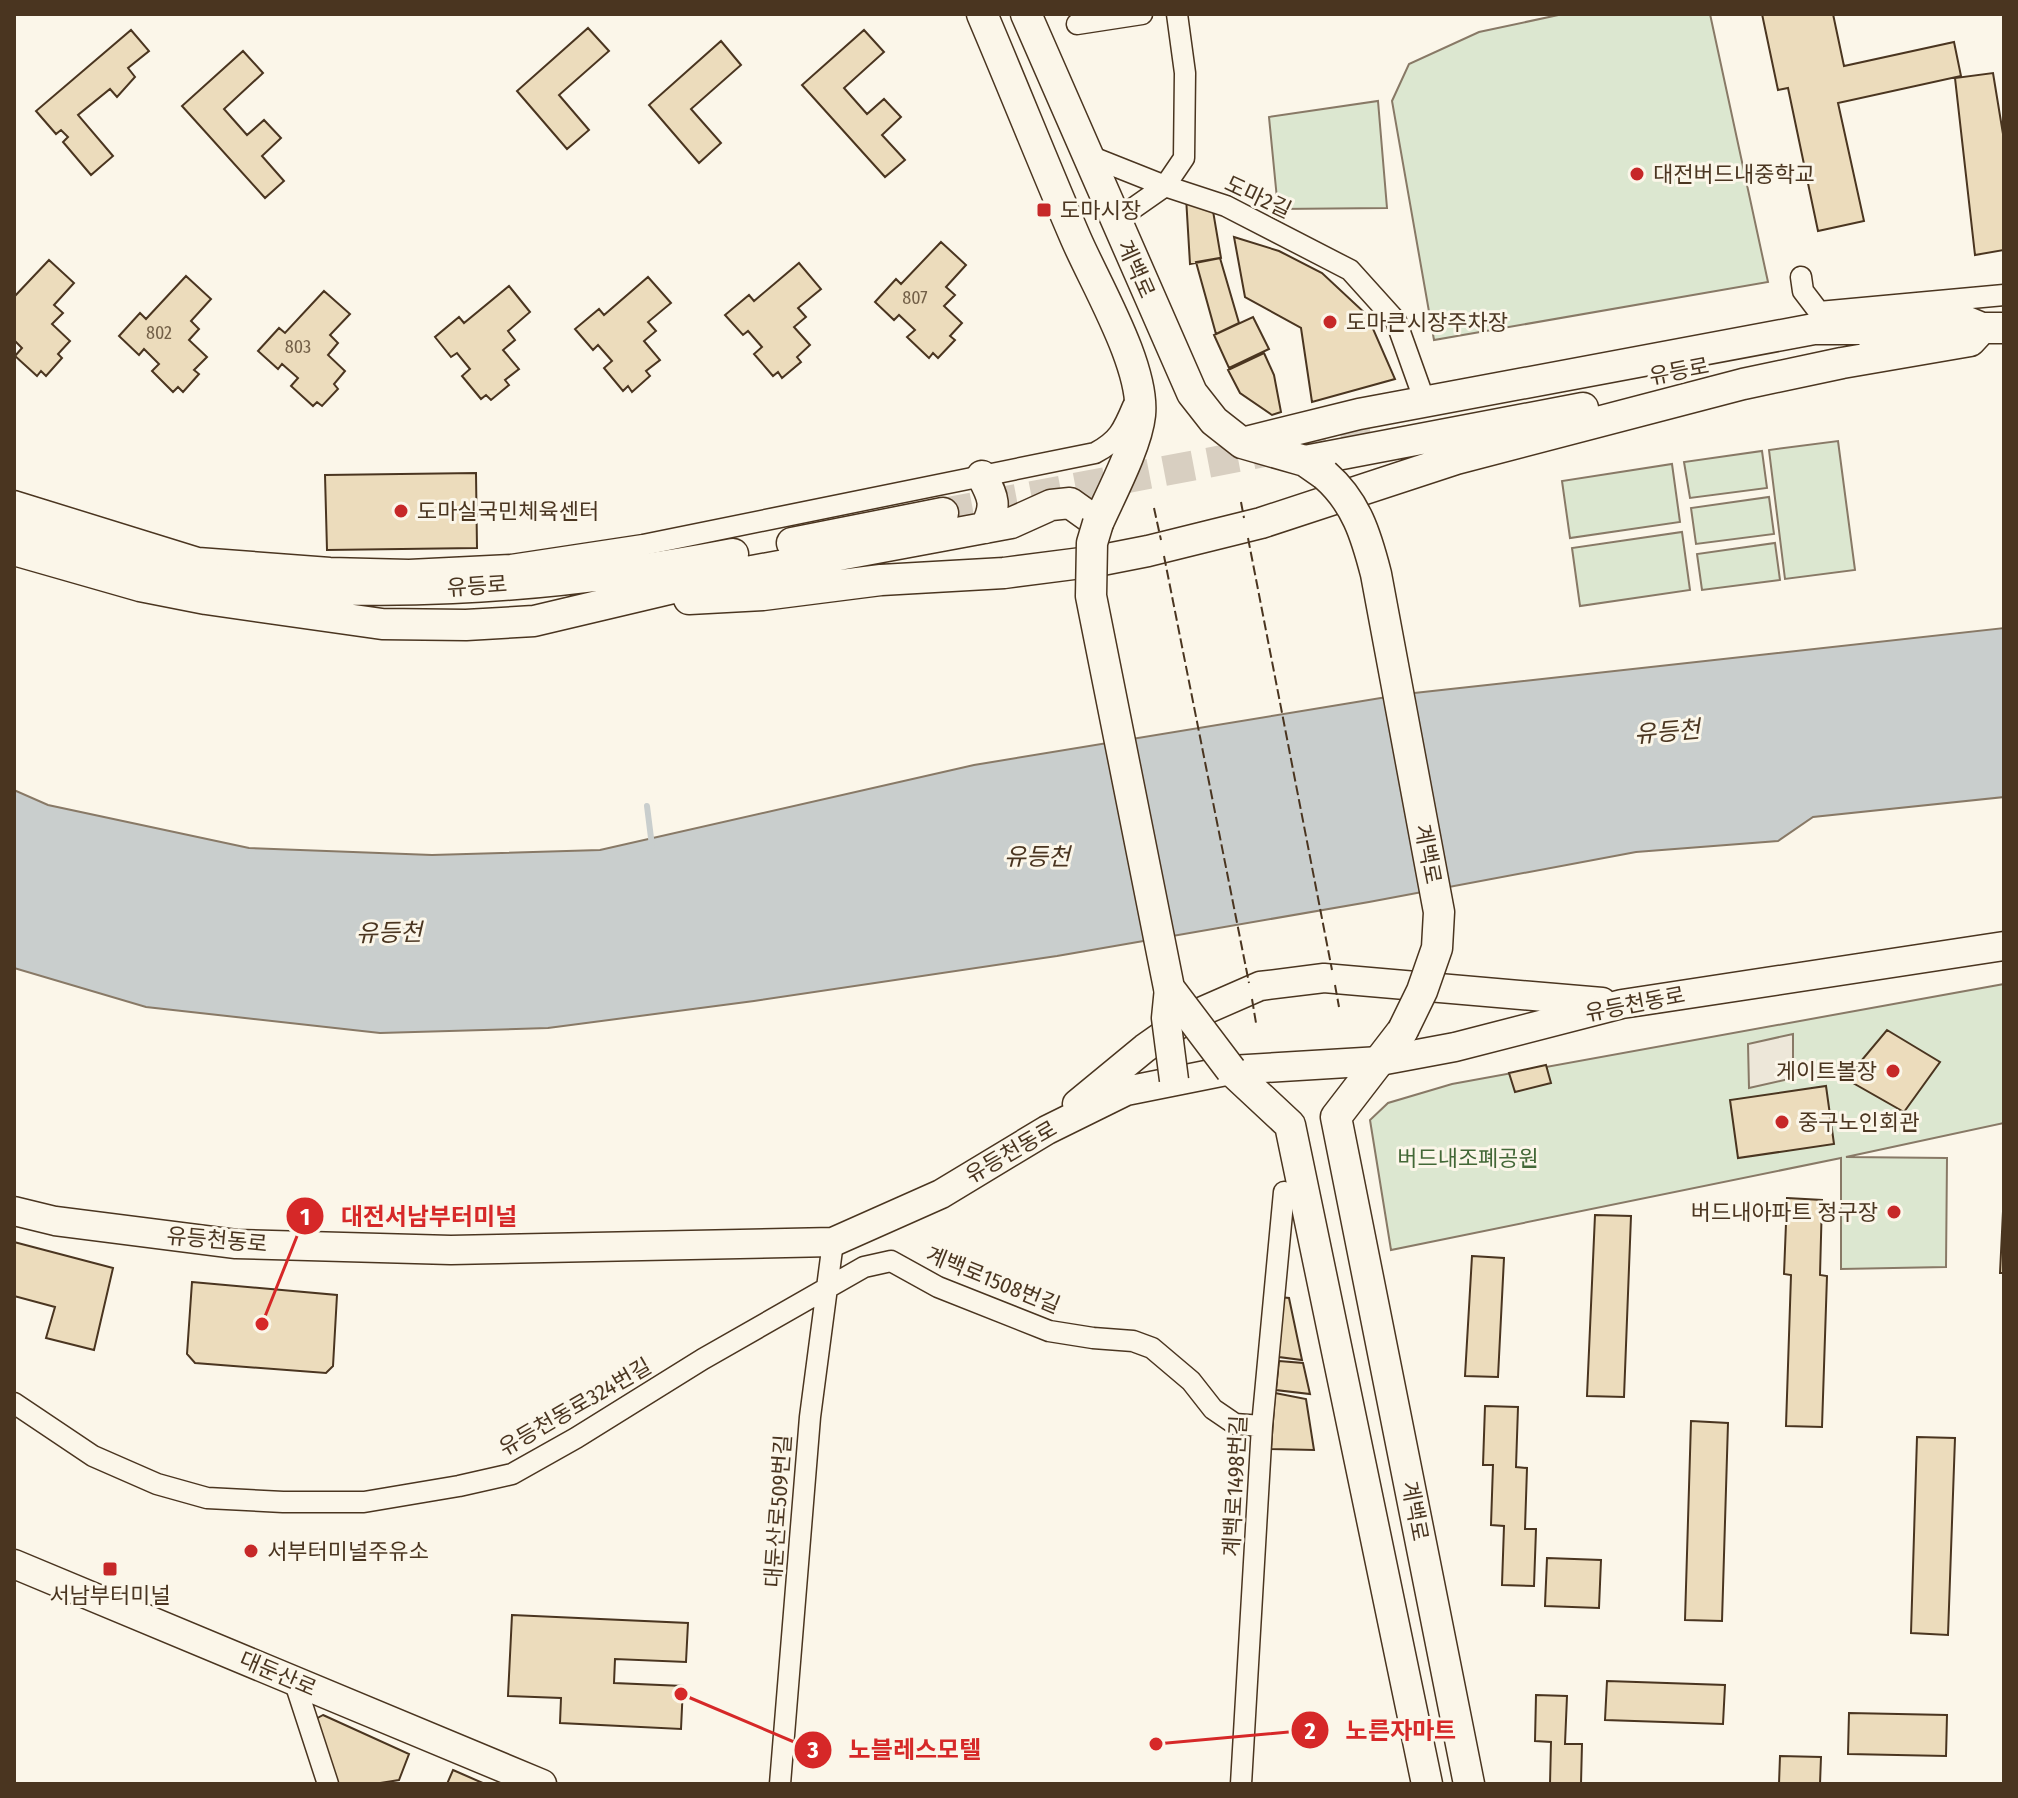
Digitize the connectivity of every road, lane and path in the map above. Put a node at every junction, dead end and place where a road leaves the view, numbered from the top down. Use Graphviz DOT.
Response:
graph roads {
  1 [pos="982,14"];
  2 [pos="1026,14"];
  3 [pos="1142,14"];
  4 [pos="1177,14"];
  5 [pos="1077,24"];
  6 [pos="1087,155"];
  7 [pos="1165,186"];
  8 [pos="1115,221"];
  9 [pos="1801,277"];
  10 [pos="2004,295"];
  11 [pos="1993,328"];
  12 [pos="1886,329"];
  13 [pos="1743,384"];
  14 [pos="1140,390"];
  15 [pos="1425,402"];
  16 [pos="1341,419"];
  17 [pos="1375,431"];
  18 [pos="1242,443"];
  19 [pos="1351,453"];
  20 [pos="1315,468"];
  21 [pos="982,476"];
  22 [pos="14,501"];
  23 [pos="943,513"];
  24 [pos="14,520"];
  25 [pos="1098,523"];
  26 [pos="985,528"];
  27 [pos="14,550"];
  28 [pos="141,552"];
  29 [pos="615,603"];
  30 [pos="2004,946"];
  31 [pos="1169,988"];
  32 [pos="1622,1004"];
  33 [pos="1380,1061"];
  34 [pos="1231,1070"];
  35 [pos="1174,1080"];
  36 [pos="1047,1130"];
  37 [pos="1284,1192"];
  38 [pos="14,1211"];
  39 [pos="833,1242"];
  40 [pos="827,1289"];
  41 [pos="14,1403"];
  42 [pos="1262,1426"];
  43 [pos="14,1564"];
  44 [pos="294,1680"];
  45 [pos="328,1784"];
  46 [pos="542,1784"];
  47 [pos="780,1784"];
  48 [pos="1241,1784"];
  49 [pos="1427,1784"];
  50 [pos="1469,1784"];
  1 -- 14 [label="main road, 계백로"];
  2 -- 6 [label="main road, 계백로"];
  3 -- 5 [label="street"];
  4 -- 7 [label="street"];
  6 -- 7 [label="street, 도마2길"];
  6 -- 8 [label="main road, 계백로"];
  7 -- 8 [label="street"];
  7 -- 15 [label="street, 도마2길"];
  8 -- 18 [label="main road, 계백로"];
  9 -- 10 [label="street"];
  11 -- 12 [label="main road, 유등로"];
  11 -- 13 [label="main road, 유등로"];
  12 -- 15 [label="main road"];
  12 -- 17 [label="main road, 유등로"];
  13 -- 19 [label="main road"];
  13 -- 29 [label="main road"];
  14 -- 21 [label="street"];
  14 -- 25 [label="main road, 계백로"];
  15 -- 16 [label="main road"];
  16 -- 18 [label="main road"];
  16 -- 19 [label="main road"];
  18 -- 20 [label="main road, 계백로"];
  19 -- 20 [label="main road"];
  20 -- 33 [label="main road, 계백로, bridge"];
  21 -- 26 [label="main road"];
  21 -- 28 [label="street"];
  22 -- 28 [label="street"];
  23 -- 28 [label="main road, 유등로"];
  24 -- 28 [label="main road, 유등로"];
  25 -- 26 [label="main road"];
  25 -- 31 [label="main road, 계백로, bridge"];
  26 -- 29 [label="main road"];
  27 -- 29 [label="main road, 유등로"];
  30 -- 32 [label="main road, 유등천동로"];
  31 -- 34 [label="main road, 계백로, bridge"];
  31 -- 35 [label="main road, bridge"];
  32 -- 33 [label="main road, 유등천동로"];
  32 -- 36 [label="main road"];
  33 -- 34 [label="main road, 유등천동로"];
  33 -- 50 [label="main road, 계백로"];
  34 -- 35 [label="main road, 유등천동로"];
  34 -- 49 [label="main road, 계백로"];
  35 -- 36 [label="main road, 유등천동로"];
  36 -- 39 [label="main road, 유등천동로"];
  37 -- 42 [label="street, 계백로1498번길"];
  38 -- 39 [label="main road, 유등천동로"];
  39 -- 40 [label="street, 대둔산로509번길"];
  40 -- 41 [label="street, 유등천동로324번길"];
  40 -- 42 [label="street, 계백로1508번길"];
  40 -- 47 [label="street, 대둔산로509번길"];
  42 -- 48 [label="street, 계백로1498번길"];
  43 -- 44 [label="main road, 대둔산로"];
  44 -- 45 [label="street"];
  44 -- 46 [label="main road, 대둔산로"];
}
